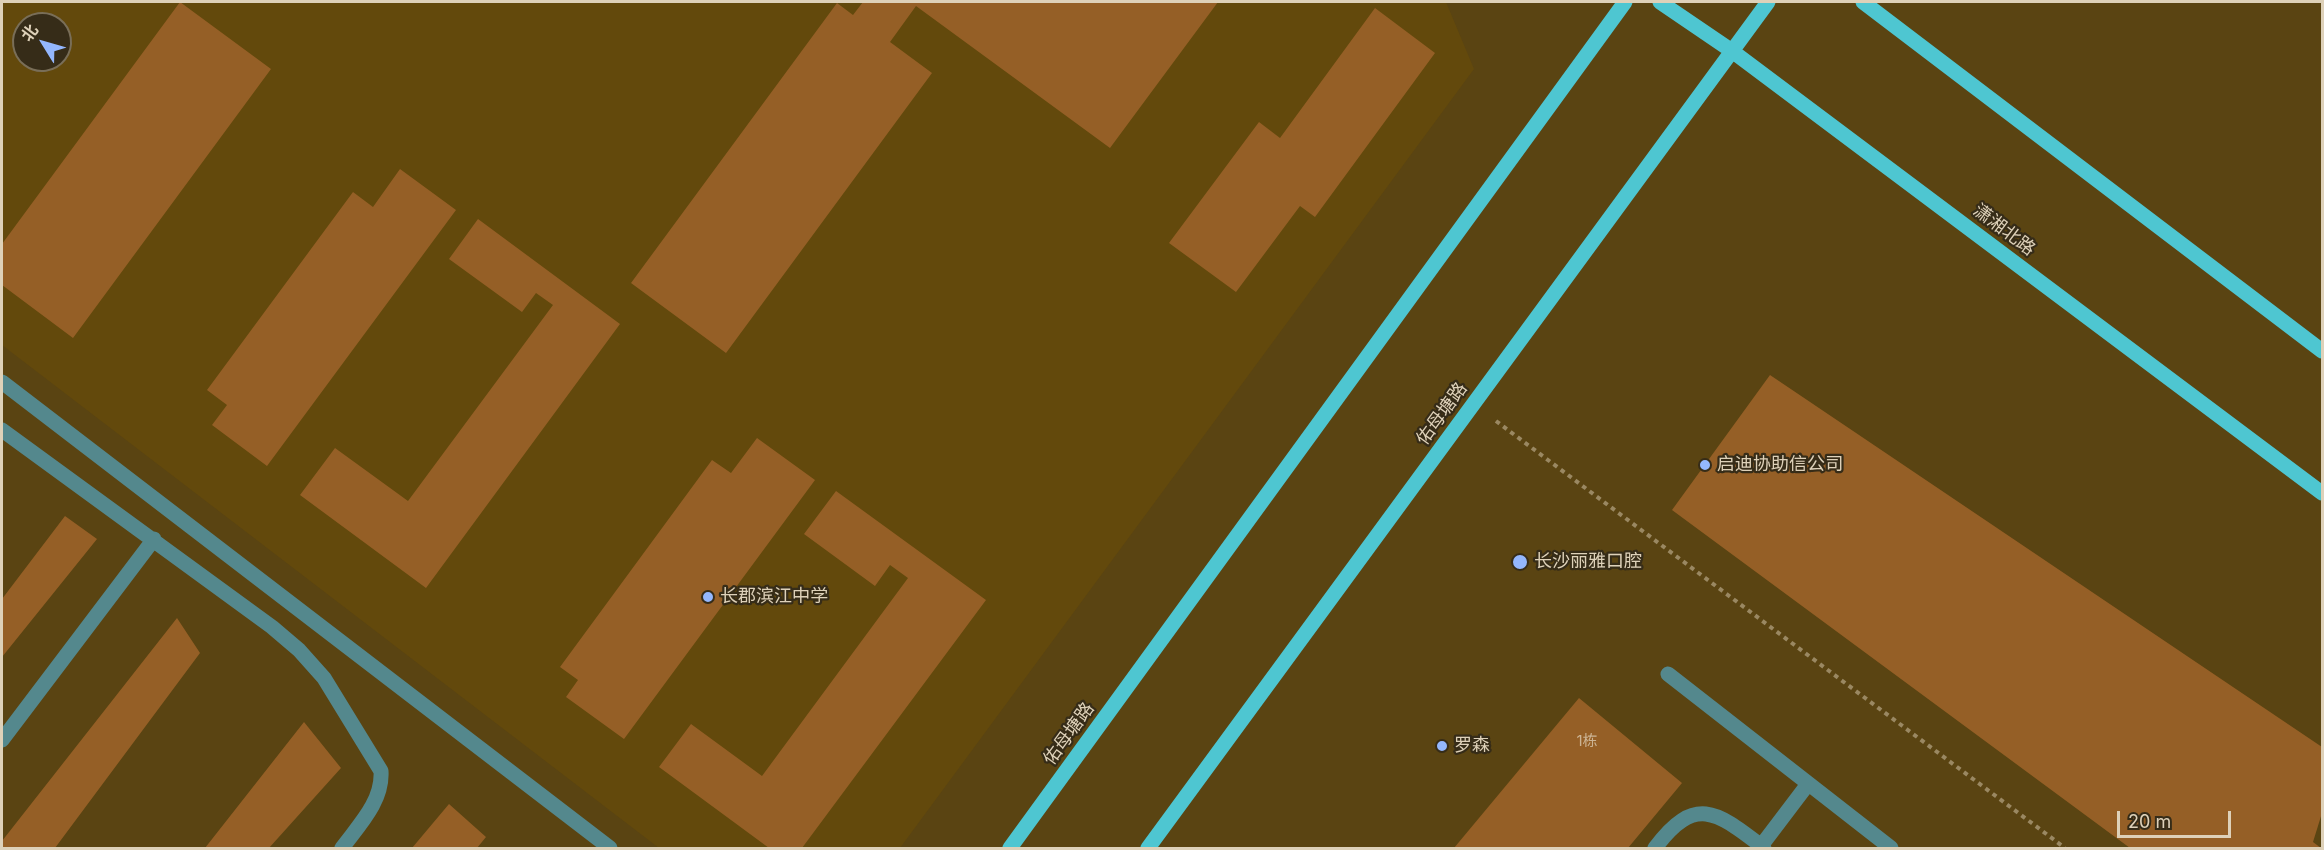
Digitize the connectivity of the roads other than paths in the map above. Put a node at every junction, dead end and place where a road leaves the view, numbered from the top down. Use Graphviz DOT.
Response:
graph roads {
  1 [pos="1625,2"];
  2 [pos="1660,2"];
  3 [pos="1768,2"];
  4 [pos="1863,2"];
  5 [pos="1732,51"];
  6 [pos="2322,351"];
  7 [pos="2,382"];
  8 [pos="2,430"];
  9 [pos="2322,493"];
  10 [pos="154,539"];
  11 [pos="1668,674"];
  12 [pos="2,740"];
  13 [pos="1809,784"];
  14 [pos="1762,847"];
  15 [pos="342,849"];
  16 [pos="610,849"];
  17 [pos="1010,849"];
  18 [pos="1148,849"];
  19 [pos="1655,849"];
  20 [pos="1891,849"];
  1 -- 17 [label="main road, 佑母塘路"];
  2 -- 5 [label="main road, 潇湘北路"];
  3 -- 5 [label="main road, 佑母塘路"];
  4 -- 6 [label="main road"];
  5 -- 9 [label="main road, 潇湘北路"];
  5 -- 18 [label="main road, 佑母塘路"];
  7 -- 16 [label="street"];
  8 -- 10 [label="street"];
  10 -- 12 [label="street"];
  10 -- 15 [label="street"];
  11 -- 13 [label="street"];
  13 -- 14 [label="street"];
  13 -- 20 [label="street"];
  14 -- 19 [label="street"];
}
